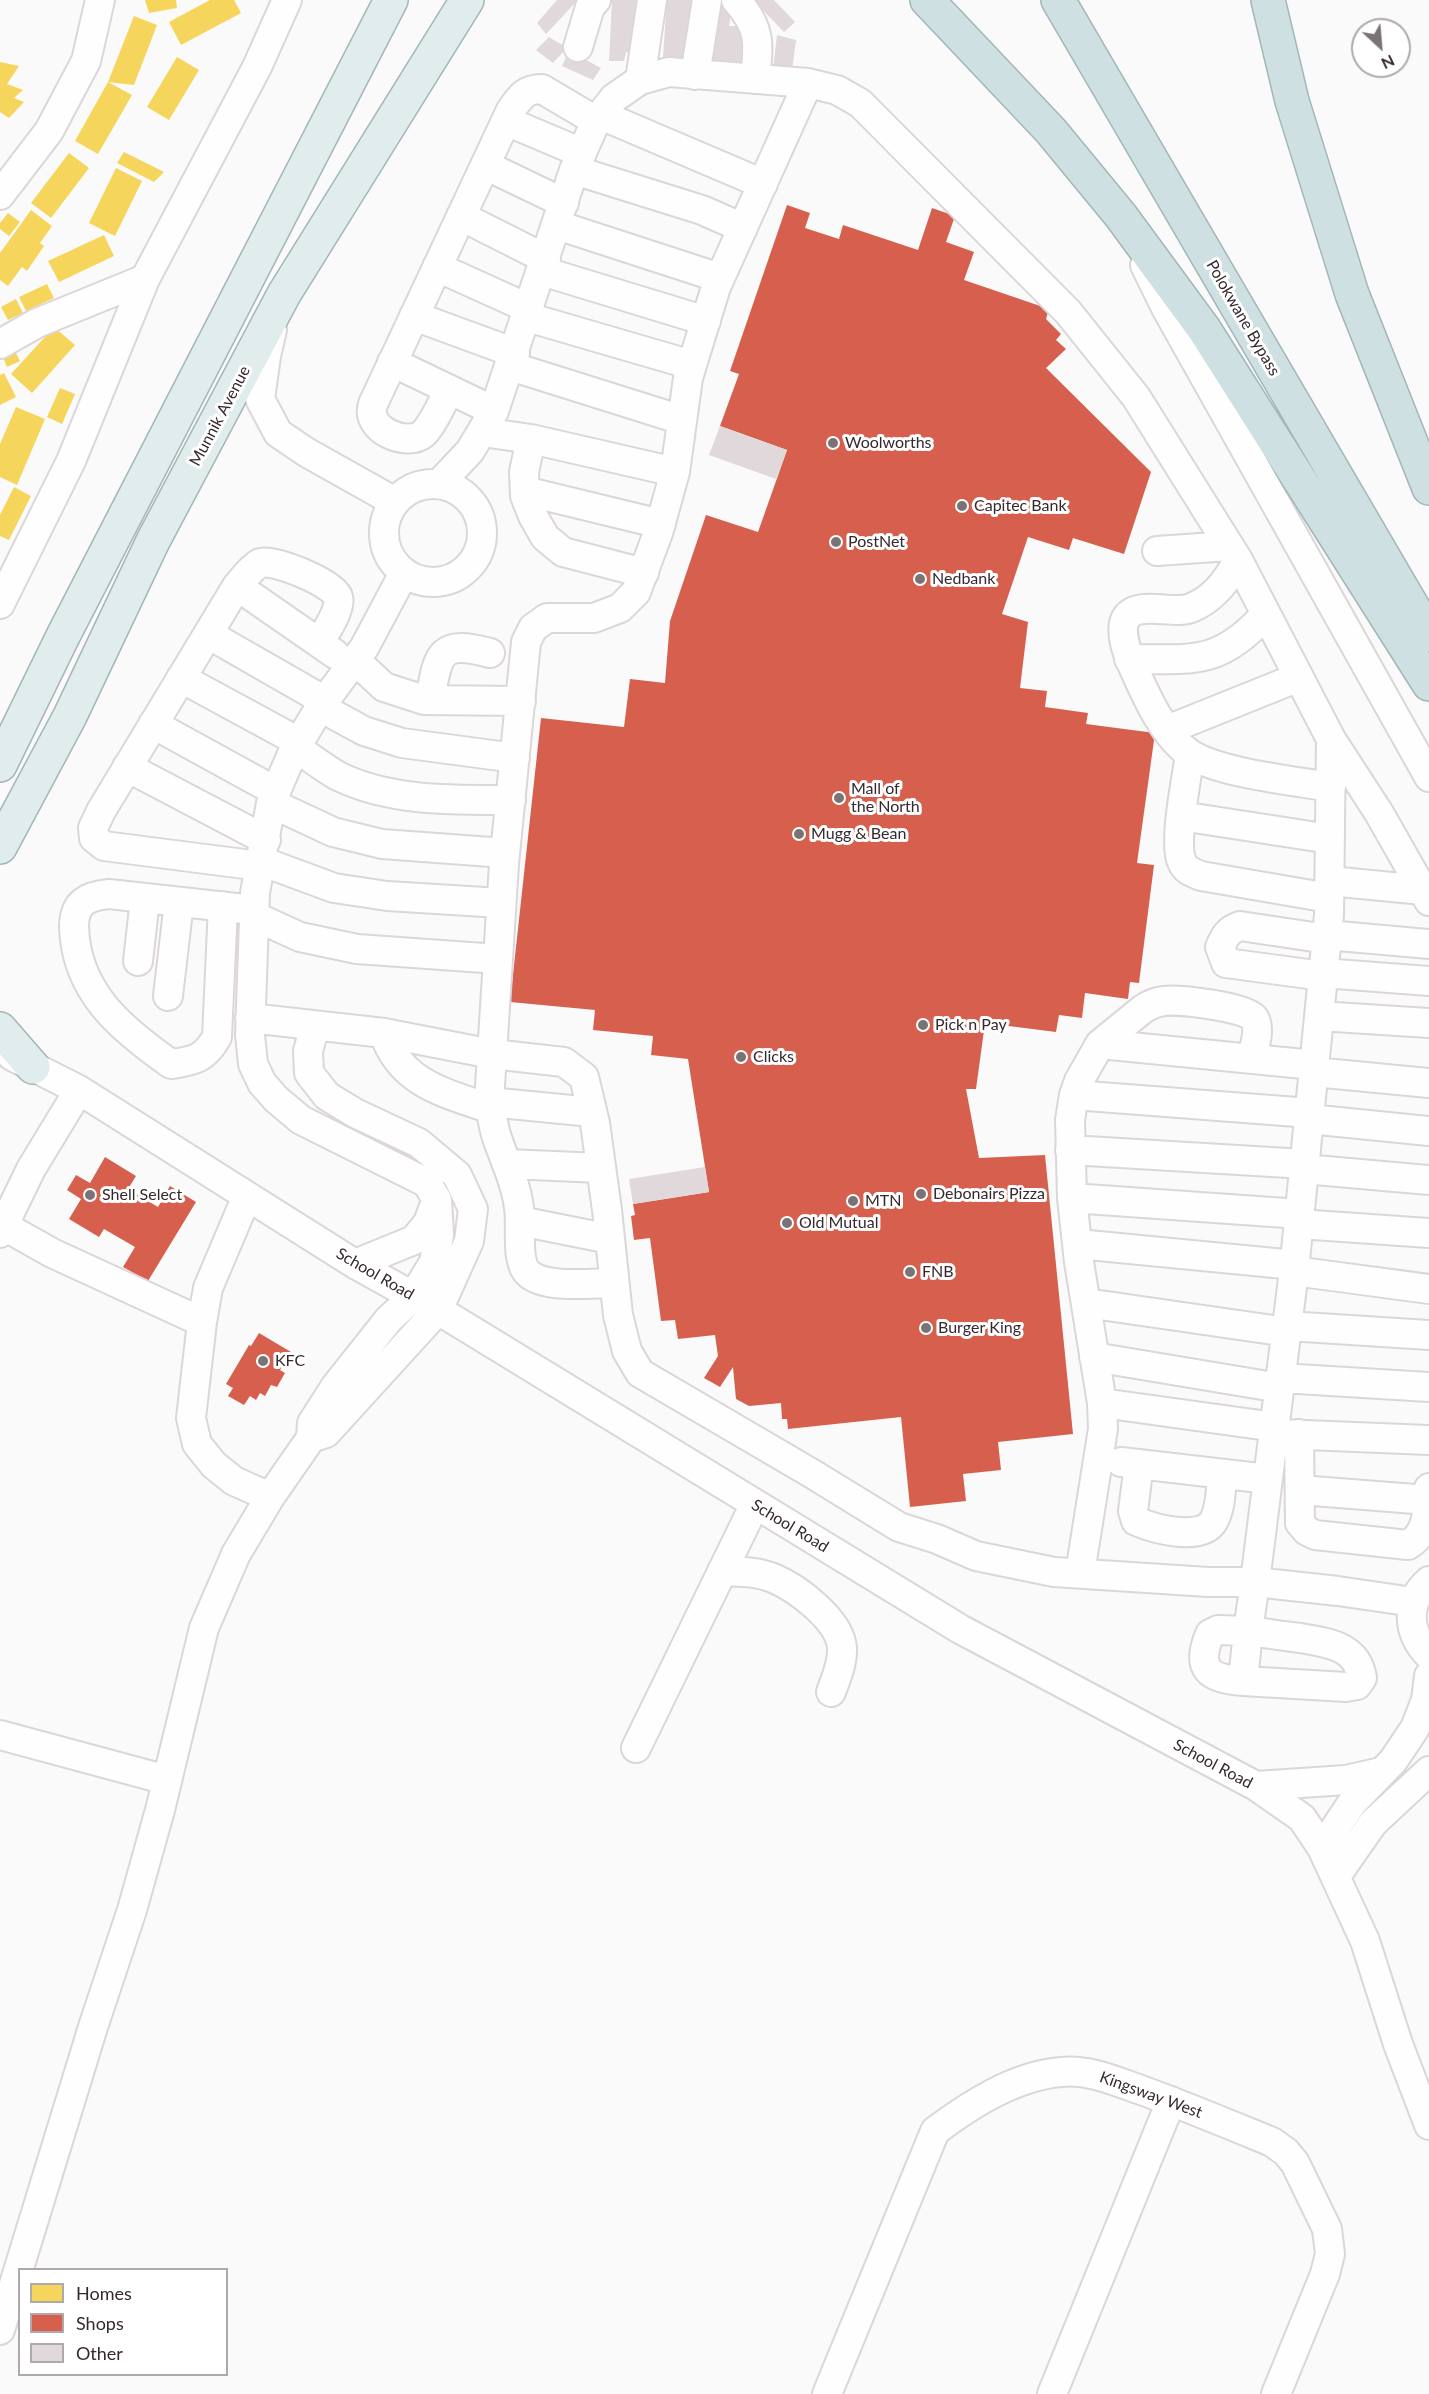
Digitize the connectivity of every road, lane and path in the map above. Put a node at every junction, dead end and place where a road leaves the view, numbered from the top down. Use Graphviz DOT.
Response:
graph roads {
  1 [pos="100,0"];
  2 [pos="287,0"];
  3 [pos="391,0"];
  4 [pos="466,0"];
  5 [pos="596,0"];
  6 [pos="652,0"];
  7 [pos="707,0"];
  8 [pos="736,0"];
  9 [pos="927,0"];
  10 [pos="1058,0"];
  11 [pos="1268,0"];
  12 [pos="578,47"];
  13 [pos="695,75"];
  14 [pos="755,79"];
  15 [pos="640,80"];
  16 [pos="808,83"];
  17 [pos="598,118"];
  18 [pos="506,121"];
  19 [pos="578,161"];
  20 [pos="485,165"];
  21 [pos="763,184"];
  22 [pos="0,195"];
  23 [pos="560,214"];
  24 [pos="461,216"];
  25 [pos="1121,216"];
  26 [pos="743,228"];
  27 [pos="544,265"];
  28 [pos="437,267"];
  29 [pos="720,278"];
  30 [pos="145,279"];
  31 [pos="277,308"];
  32 [pos="528,313"];
  33 [pos="414,316"];
  34 [pos="706,321"];
  35 [pos="0,344"];
  36 [pos="513,360"];
  37 [pos="392,362"];
  38 [pos="692,365"];
  39 [pos="449,390"];
  40 [pos="682,420"];
  41 [pos="488,422"];
  42 [pos="531,439"];
  43 [pos="675,472"];
  44 [pos="439,484"];
  45 [pos="1429,488"];
  46 [pos="525,491"];
  47 [pos="395,502"];
  48 [pos="661,524"];
  49 [pos="1157,551"];
  50 [pos="1233,553"];
  51 [pos="404,573"];
  52 [pos="644,573"];
  53 [pos="237,586"];
  54 [pos="0,604"];
  55 [pos="1266,614"];
  56 [pos="208,634"];
  57 [pos="1429,635"];
  58 [pos="319,643"];
  59 [pos="490,653"];
  60 [pos="1129,659"];
  61 [pos="353,663"];
  62 [pos="1299,677"];
  63 [pos="182,678"];
  64 [pos="1429,684"];
  65 [pos="430,700"];
  66 [pos="521,701"];
  67 [pos="322,704"];
  68 [pos="153,724"];
  69 [pos="1167,730"];
  70 [pos="1331,739"];
  71 [pos="298,745"];
  72 [pos="1190,754"];
  73 [pos="515,758"];
  74 [pos="0,765"];
  75 [pos="128,767"];
  76 [pos="1429,777"];
  77 [pos="1331,788"];
  78 [pos="273,797"];
  79 [pos="511,800"];
  80 [pos="1181,816"];
  81 [pos="1330,839"];
  82 [pos="0,847"];
  83 [pos="505,853"];
  84 [pos="262,856"];
  85 [pos="1329,890"];
  86 [pos="1426,895"];
  87 [pos="146,899"];
  88 [pos="179,902"];
  89 [pos="501,903"];
  90 [pos="223,906"];
  91 [pos="254,913"];
  92 [pos="1327,937"];
  93 [pos="1429,944"];
  94 [pos="498,958"];
  95 [pos="138,962"];
  96 [pos="1323,975"];
  97 [pos="1429,981"];
  98 [pos="168,996"];
  99 [pos="1319,1017"];
  100 [pos="250,1018"];
  101 [pos="1429,1023"];
  102 [pos="315,1026"];
  103 [pos="0,1029"];
  104 [pos="384,1033"];
  105 [pos="1100,1044"];
  106 [pos="492,1054"];
  107 [pos="13,1059"];
  108 [pos="1252,1059"];
  109 [pos="1314,1068"];
  110 [pos="1429,1083"];
  111 [pos="79,1090"];
  112 [pos="1074,1095"];
  113 [pos="490,1106"];
  114 [pos="592,1112"];
  115 [pos="1309,1116"];
  116 [pos="1429,1131"];
  117 [pos="1070,1150"];
  118 [pos="507,1164"];
  119 [pos="1304,1167"];
  120 [pos="601,1168"];
  121 [pos="1429,1180"];
  122 [pos="247,1196"];
  123 [pos="1072,1198"];
  124 [pos="437,1200"];
  125 [pos="1299,1219"];
  126 [pos="520,1221"];
  127 [pos="1,1229"];
  128 [pos="1429,1233"];
  129 [pos="610,1239"];
  130 [pos="1077,1244"];
  131 [pos="355,1264"];
  132 [pos="1295,1268"];
  133 [pos="614,1283"];
  134 [pos="1429,1288"];
  135 [pos="413,1297"];
  136 [pos="1086,1303"];
  137 [pos="438,1310"];
  138 [pos="202,1322"];
  139 [pos="1287,1329"];
  140 [pos="1429,1335"];
  141 [pos="1094,1357"];
  142 [pos="1280,1383"];
  143 [pos="1429,1387"];
  144 [pos="1102,1403"];
  145 [pos="1283,1431"];
  146 [pos="311,1438"];
  147 [pos="1429,1440"];
  148 [pos="1100,1460"];
  149 [pos="1139,1464"];
  150 [pos="1222,1474"];
  151 [pos="1268,1479"];
  152 [pos="1300,1490"];
  153 [pos="1428,1494"];
  154 [pos="270,1497"];
  155 [pos="755,1504"];
  156 [pos="722,1571"];
  157 [pos="1080,1573"];
  158 [pos="1255,1582"];
  159 [pos="1421,1592"];
  160 [pos="1248,1631"];
  161 [pos="1429,1655"];
  162 [pos="1429,1676"];
  163 [pos="1243,1681"];
  164 [pos="831,1692"];
  165 [pos="0,1735"];
  166 [pos="636,1748"];
  167 [pos="1429,1770"];
  168 [pos="1381,1772"];
  169 [pos="167,1780"];
  170 [pos="1256,1786"];
  171 [pos="1322,1848"];
  172 [pos="1336,1876"];
  173 [pos="1171,2101"];
  174 [pos="1429,2125"];
  175 [pos="19,2268"];
  176 [pos="18,2271"];
  177 [pos="0,2330"];
  178 [pos="827,2394"];
  179 [pos="1052,2394"];
  180 [pos="1276,2394"];
  1 -- 22 [label="street"];
  2 -- 30 [label="street"];
  3 -- 74 [label="main road"];
  4 -- 31 [label="main road, Munnik Avenue"];
  5 -- 12 [label="street"];
  6 -- 15 [label="street"];
  7 -- 13 [label="street"];
  8 -- 14 [label="street"];
  9 -- 25 [label="highway"];
  10 -- 57 [label="highway, Polokwane Bypass"];
  11 -- 45 [label="highway"];
  13 -- 14 [label="street"];
  13 -- 15 [label="street"];
  14 -- 16 [label="street"];
  15 -- 17 [label="street"];
  16 -- 21 [label="street"];
  16 -- 50 [label="street"];
  17 -- 18 [label="street"];
  17 -- 19 [label="street"];
  17 -- 21 [label="street"];
  18 -- 19 [label="street"];
  18 -- 20 [label="street"];
  19 -- 23 [label="street"];
  19 -- 26 [label="street"];
  20 -- 23 [label="street"];
  20 -- 24 [label="street"];
  21 -- 26 [label="street"];
  23 -- 27 [label="street"];
  23 -- 29 [label="street"];
  24 -- 27 [label="street"];
  24 -- 28 [label="street"];
  25 -- 64 [label="highway"];
  25 -- 76 [label="street"];
  26 -- 29 [label="street"];
  27 -- 32 [label="street"];
  27 -- 34 [label="street"];
  28 -- 32 [label="street"];
  28 -- 33 [label="street"];
  29 -- 34 [label="street"];
  30 -- 35 [label="street"];
  30 -- 54 [label="street"];
  31 -- 47 [label="street"];
  31 -- 82 [label="main road, Munnik Avenue"];
  32 -- 36 [label="street"];
  32 -- 38 [label="street"];
  33 -- 36 [label="street"];
  33 -- 37 [label="street"];
  34 -- 38 [label="street"];
  36 -- 40 [label="street"];
  36 -- 41 [label="street"];
  37 -- 39 [label="street"];
  37 -- 39 [label="street"];
  38 -- 40 [label="street"];
  39 -- 41 [label="street"];
  40 -- 43 [label="street"];
  41 -- 42 [label="street"];
  41 -- 44 [label="street"];
  42 -- 43 [label="street"];
  42 -- 46 [label="street"];
  43 -- 48 [label="street"];
  44 -- 47 [label="street"];
  44 -- 51 [label="street"];
  46 -- 48 [label="street"];
  46 -- 52 [label="street"];
  47 -- 51 [label="street"];
  48 -- 52 [label="street"];
  49 -- 50 [label="street"];
  50 -- 55 [label="street"];
  50 -- 60 [label="street"];
  51 -- 61 [label="street"];
  52 -- 66 [label="street"];
  53 -- 56 [label="street"];
  53 -- 58 [label="street"];
  53 -- 58 [label="street"];
  55 -- 60 [label="street"];
  55 -- 62 [label="street"];
  56 -- 63 [label="street"];
  56 -- 67 [label="street"];
  58 -- 61 [label="street"];
  59 -- 65 [label="street"];
  60 -- 69 [label="street"];
  61 -- 65 [label="street"];
  61 -- 67 [label="street"];
  62 -- 69 [label="street"];
  62 -- 70 [label="street"];
  63 -- 68 [label="street"];
  63 -- 71 [label="street"];
  65 -- 66 [label="street"];
  66 -- 73 [label="street"];
  67 -- 71 [label="street"];
  67 -- 73 [label="street"];
  68 -- 75 [label="street"];
  68 -- 78 [label="street"];
  69 -- 72 [label="street"];
  70 -- 77 [label="street"];
  70 -- 86 [label="street"];
  71 -- 78 [label="street"];
  71 -- 79 [label="street"];
  72 -- 77 [label="street"];
  72 -- 80 [label="street"];
  73 -- 79 [label="street"];
  75 -- 84 [label="street"];
  75 -- 84 [label="street"];
  77 -- 81 [label="street"];
  78 -- 83 [label="street"];
  78 -- 84 [label="street"];
  79 -- 83 [label="street"];
  80 -- 81 [label="street"];
  80 -- 85 [label="street"];
  81 -- 85 [label="street"];
  83 -- 89 [label="street"];
  84 -- 89 [label="street"];
  84 -- 91 [label="street"];
  85 -- 86 [label="street"];
  85 -- 92 [label="street"];
  87 -- 88 [label="street"];
  87 -- 90 [label="street"];
  87 -- 95 [label="street"];
  88 -- 90 [label="street"];
  88 -- 98 [label="street"];
  89 -- 94 [label="street"];
  90 -- 91 [label="street"];
  91 -- 94 [label="street"];
  91 -- 100 [label="street"];
  92 -- 93 [label="street"];
  92 -- 96 [label="street"];
  92 -- 96 [label="street"];
  94 -- 106 [label="street"];
  96 -- 97 [label="street"];
  96 -- 99 [label="street"];
  99 -- 101 [label="street"];
  99 -- 109 [label="street"];
  100 -- 102 [label="street"];
  100 -- 124 [label="street"];
  102 -- 104 [label="street"];
  102 -- 137 [label="street"];
  103 -- 107 [label="main road"];
  104 -- 106 [label="street"];
  104 -- 113 [label="street"];
  105 -- 108 [label="street"];
  105 -- 108 [label="street"];
  105 -- 112 [label="street"];
  106 -- 113 [label="street"];
  106 -- 114 [label="street"];
  107 -- 111 [label="street, School Road"];
  108 -- 109 [label="street"];
  109 -- 110 [label="street"];
  109 -- 115 [label="street"];
  111 -- 122 [label="street, School Road"];
  111 -- 127 [label="street"];
  112 -- 115 [label="street"];
  112 -- 117 [label="street"];
  113 -- 114 [label="street"];
  113 -- 118 [label="street"];
  114 -- 120 [label="street"];
  115 -- 116 [label="street"];
  115 -- 119 [label="street"];
  117 -- 119 [label="street"];
  117 -- 123 [label="street"];
  118 -- 120 [label="street"];
  118 -- 126 [label="street"];
  119 -- 121 [label="street"];
  119 -- 125 [label="street"];
  120 -- 129 [label="street"];
  122 -- 131 [label="street, School Road"];
  122 -- 138 [label="street"];
  123 -- 125 [label="street"];
  123 -- 130 [label="street"];
  124 -- 131 [label="street"];
  124 -- 135 [label="street"];
  125 -- 128 [label="street"];
  125 -- 132 [label="street"];
  126 -- 129 [label="street"];
  126 -- 133 [label="street"];
  127 -- 138 [label="street"];
  129 -- 133 [label="street"];
  130 -- 132 [label="street"];
  130 -- 136 [label="street"];
  131 -- 135 [label="street, School Road"];
  132 -- 134 [label="street"];
  132 -- 139 [label="street"];
  133 -- 157 [label="street"];
  135 -- 137 [label="street, School Road"];
  135 -- 146 [label="street"];
  136 -- 139 [label="street"];
  136 -- 141 [label="street"];
  137 -- 146 [label="street"];
  137 -- 155 [label="street, School Road"];
  138 -- 154 [label="street"];
  139 -- 140 [label="street"];
  139 -- 142 [label="street"];
  141 -- 142 [label="street"];
  141 -- 144 [label="street"];
  142 -- 143 [label="street"];
  142 -- 145 [label="street"];
  144 -- 145 [label="street"];
  144 -- 148 [label="street"];
  145 -- 147 [label="street"];
  145 -- 151 [label="street"];
  145 -- 152 [label="street"];
  146 -- 154 [label="street"];
  148 -- 149 [label="street"];
  148 -- 157 [label="street"];
  149 -- 150 [label="street"];
  149 -- 150 [label="street"];
  150 -- 151 [label="street"];
  151 -- 158 [label="street"];
  152 -- 153 [label="street"];
  152 -- 153 [label="street"];
  154 -- 169 [label="street"];
  155 -- 156 [label="street"];
  155 -- 170 [label="street, School Road"];
  156 -- 164 [label="street"];
  156 -- 166 [label="street"];
  157 -- 158 [label="street"];
  158 -- 159 [label="street"];
  158 -- 160 [label="street"];
  159 -- 161 [label="street"];
  160 -- 163 [label="street"];
  160 -- 163 [label="street"];
  160 -- 163 [label="street"];
  162 -- 168 [label="street"];
  165 -- 169 [label="street"];
  167 -- 172 [label="street"];
  168 -- 170 [label="street"];
  168 -- 171 [label="street"];
  169 -- 175 [label="street"];
  170 -- 171 [label="street, School Road"];
  171 -- 172 [label="street, School Road"];
  172 -- 174 [label="street, School Road"];
  173 -- 178 [label="street, Kingsway West"];
  173 -- 179 [label="street"];
  173 -- 180 [label="street, Kingsway West"];
  176 -- 177 [label="street"];
}
